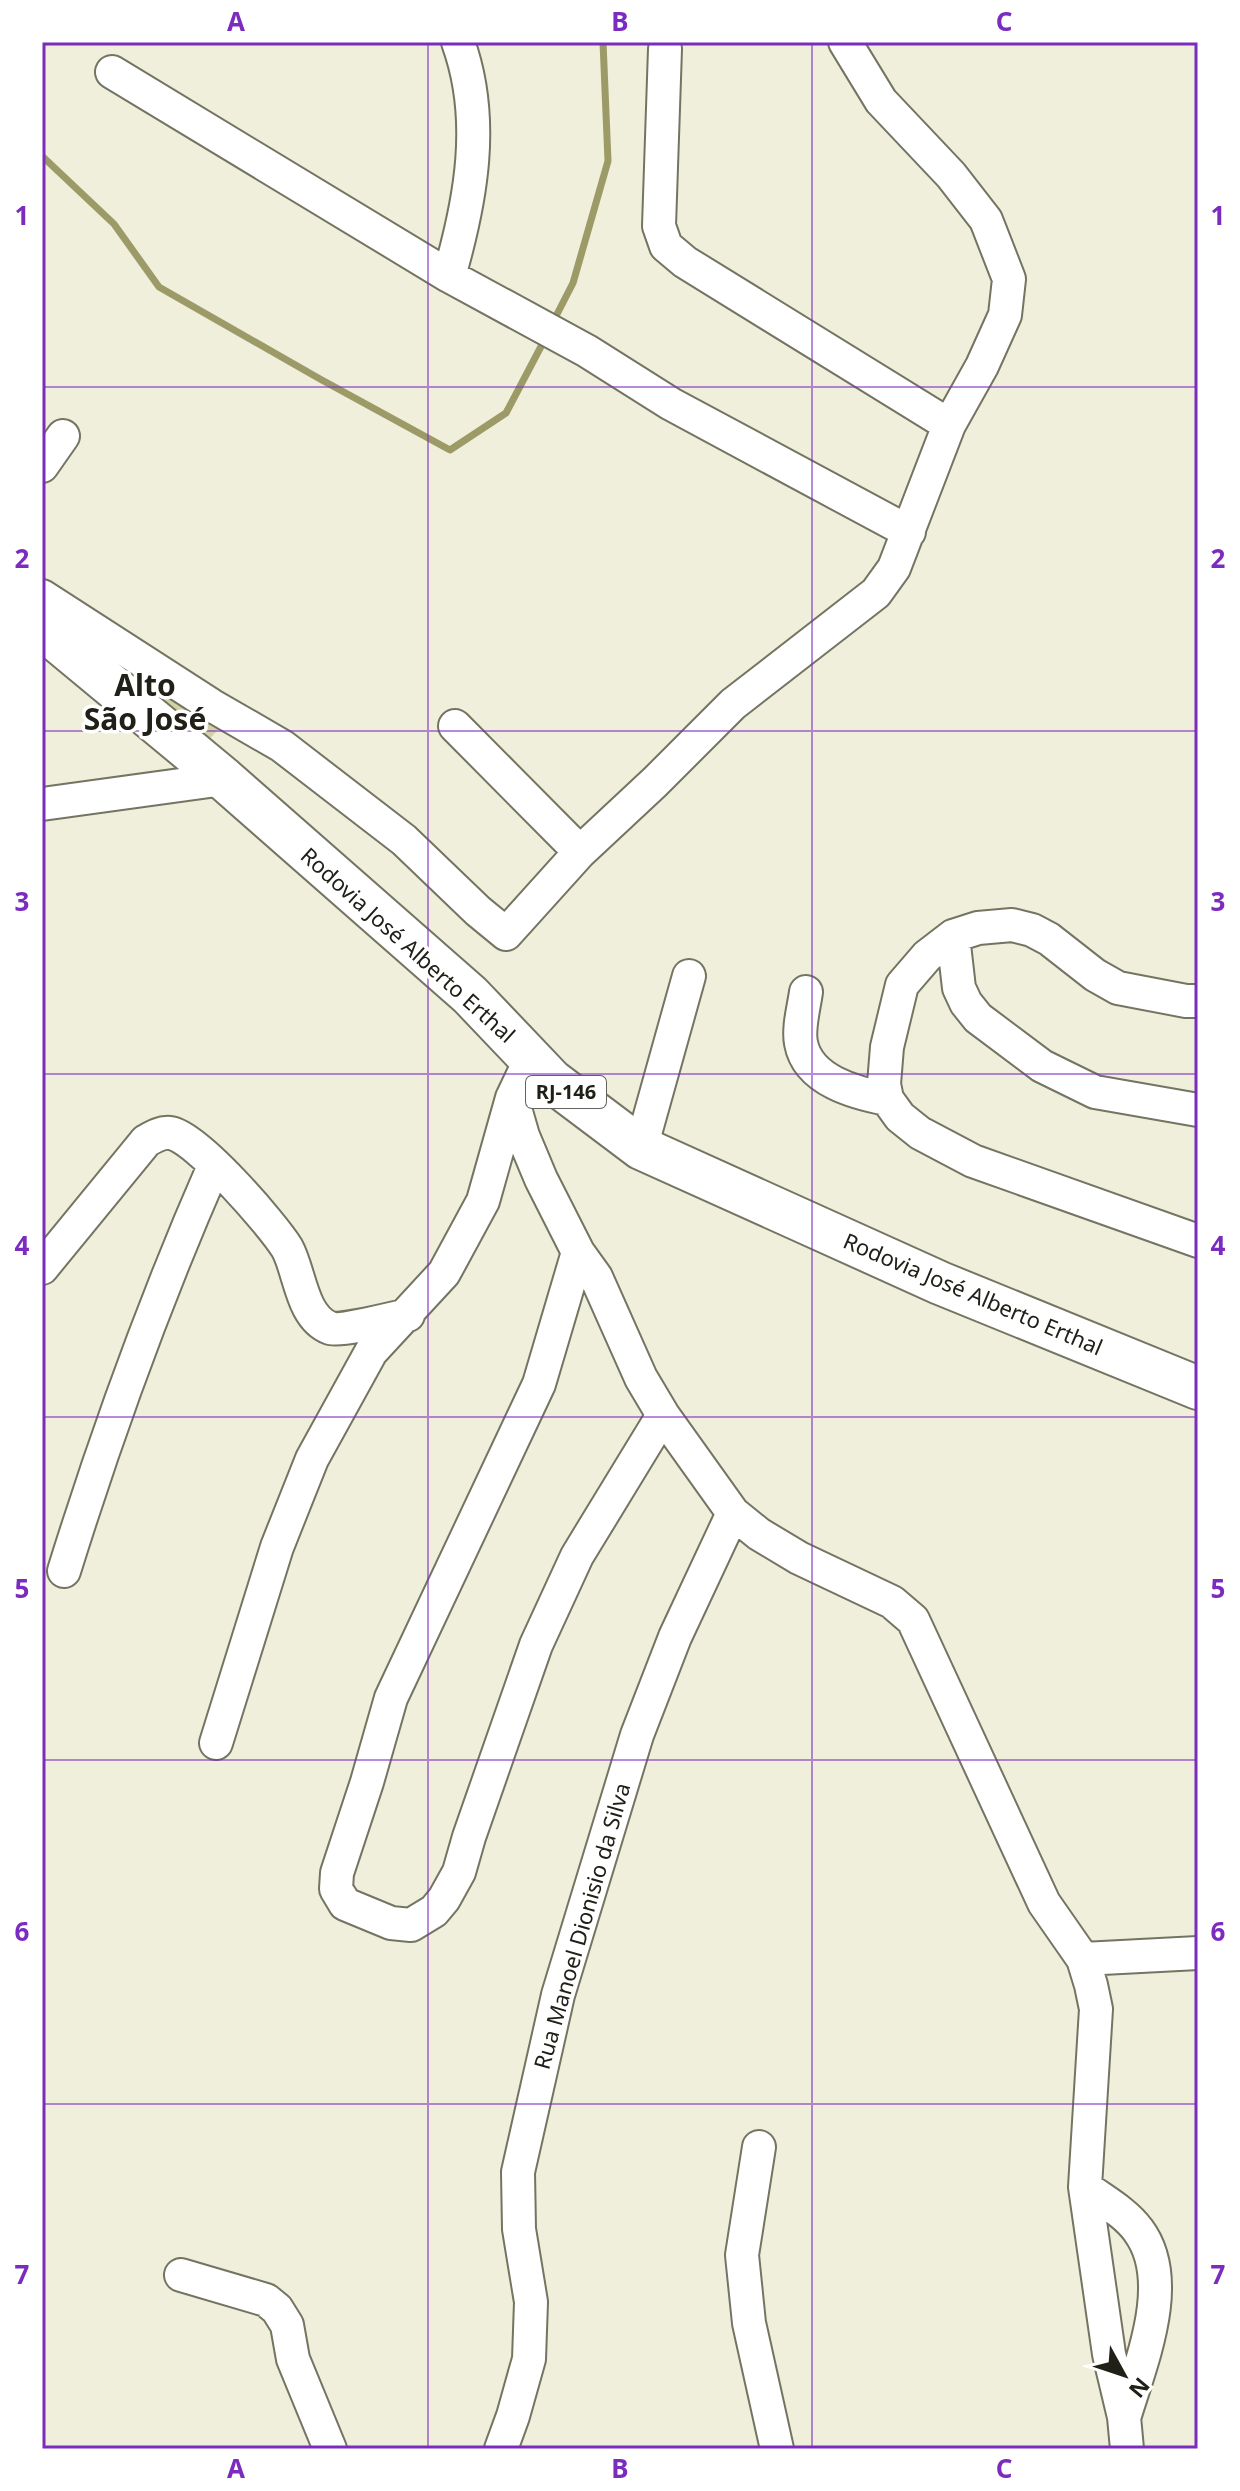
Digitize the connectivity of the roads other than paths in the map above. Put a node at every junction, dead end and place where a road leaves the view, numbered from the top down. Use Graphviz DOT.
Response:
graph roads {
  1 [pos="458,42"];
  2 [pos="845,42"];
  3 [pos="665,49"];
  4 [pos="112,72"];
  5 [pos="449,276"];
  6 [pos="949,425"];
  7 [pos="63,436"];
  8 [pos="42,466"];
  9 [pos="909,532"];
  10 [pos="42,596"];
  11 [pos="42,628"];
  12 [pos="455,726"];
  13 [pos="224,779"];
  14 [pos="42,804"];
  15 [pos="580,852"];
  16 [pos="953,936"];
  17 [pos="689,976"];
  18 [pos="806,992"];
  19 [pos="1198,1001"];
  20 [pos="531,1058"];
  21 [pos="512,1098"];
  22 [pos="887,1099"];
  23 [pos="1198,1110"];
  24 [pos="641,1148"];
  25 [pos="214,1166"];
  26 [pos="1198,1241"];
  27 [pos="578,1252"];
  28 [pos="42,1268"];
  29 [pos="408,1315"];
  30 [pos="1198,1388"];
  31 [pos="663,1415"];
  32 [pos="733,1513"];
  33 [pos="64,1571"];
  34 [pos="216,1743"];
  35 [pos="1198,1953"];
  36 [pos="1083,1959"];
  37 [pos="759,2147"];
  38 [pos="1085,2187"];
  39 [pos="181,2275"];
  40 [pos="1124,2417"];
  41 [pos="330,2449"];
  42 [pos="501,2449"];
  43 [pos="777,2449"];
  44 [pos="1127,2449"];
  1 -- 5 [label="street"];
  2 -- 6 [label="street"];
  3 -- 6 [label="street"];
  4 -- 5 [label="street"];
  5 -- 9 [label="street"];
  6 -- 9 [label="street"];
  7 -- 8 [label="street"];
  9 -- 15 [label="street"];
  10 -- 15 [label="street"];
  11 -- 13 [label="main road, Rodovia José Alberto Erthal / RJ-146"];
  12 -- 15 [label="street"];
  13 -- 14 [label="street"];
  13 -- 20 [label="main road, Rodovia José Alberto Erthal / RJ-146"];
  16 -- 19 [label="street"];
  16 -- 22 [label="street"];
  16 -- 23 [label="street"];
  17 -- 24 [label="street"];
  18 -- 22 [label="street"];
  20 -- 21 [label="street"];
  20 -- 24 [label="main road, Rodovia José Alberto Erthal / RJ-146"];
  21 -- 27 [label="street"];
  21 -- 29 [label="street"];
  22 -- 26 [label="street"];
  24 -- 30 [label="main road, Rodovia José Alberto Erthal / RJ-146"];
  25 -- 28 [label="street"];
  25 -- 29 [label="street"];
  25 -- 33 [label="street"];
  27 -- 31 [label="street"];
  27 -- 31 [label="street"];
  29 -- 34 [label="street"];
  31 -- 32 [label="street"];
  32 -- 36 [label="street"];
  32 -- 42 [label="street, Rua Manoel Dionisio da Silva"];
  35 -- 36 [label="street"];
  36 -- 38 [label="street"];
  37 -- 43 [label="street"];
  38 -- 40 [label="street"];
  38 -- 40 [label="street"];
  39 -- 41 [label="street"];
  40 -- 44 [label="street"];
}
